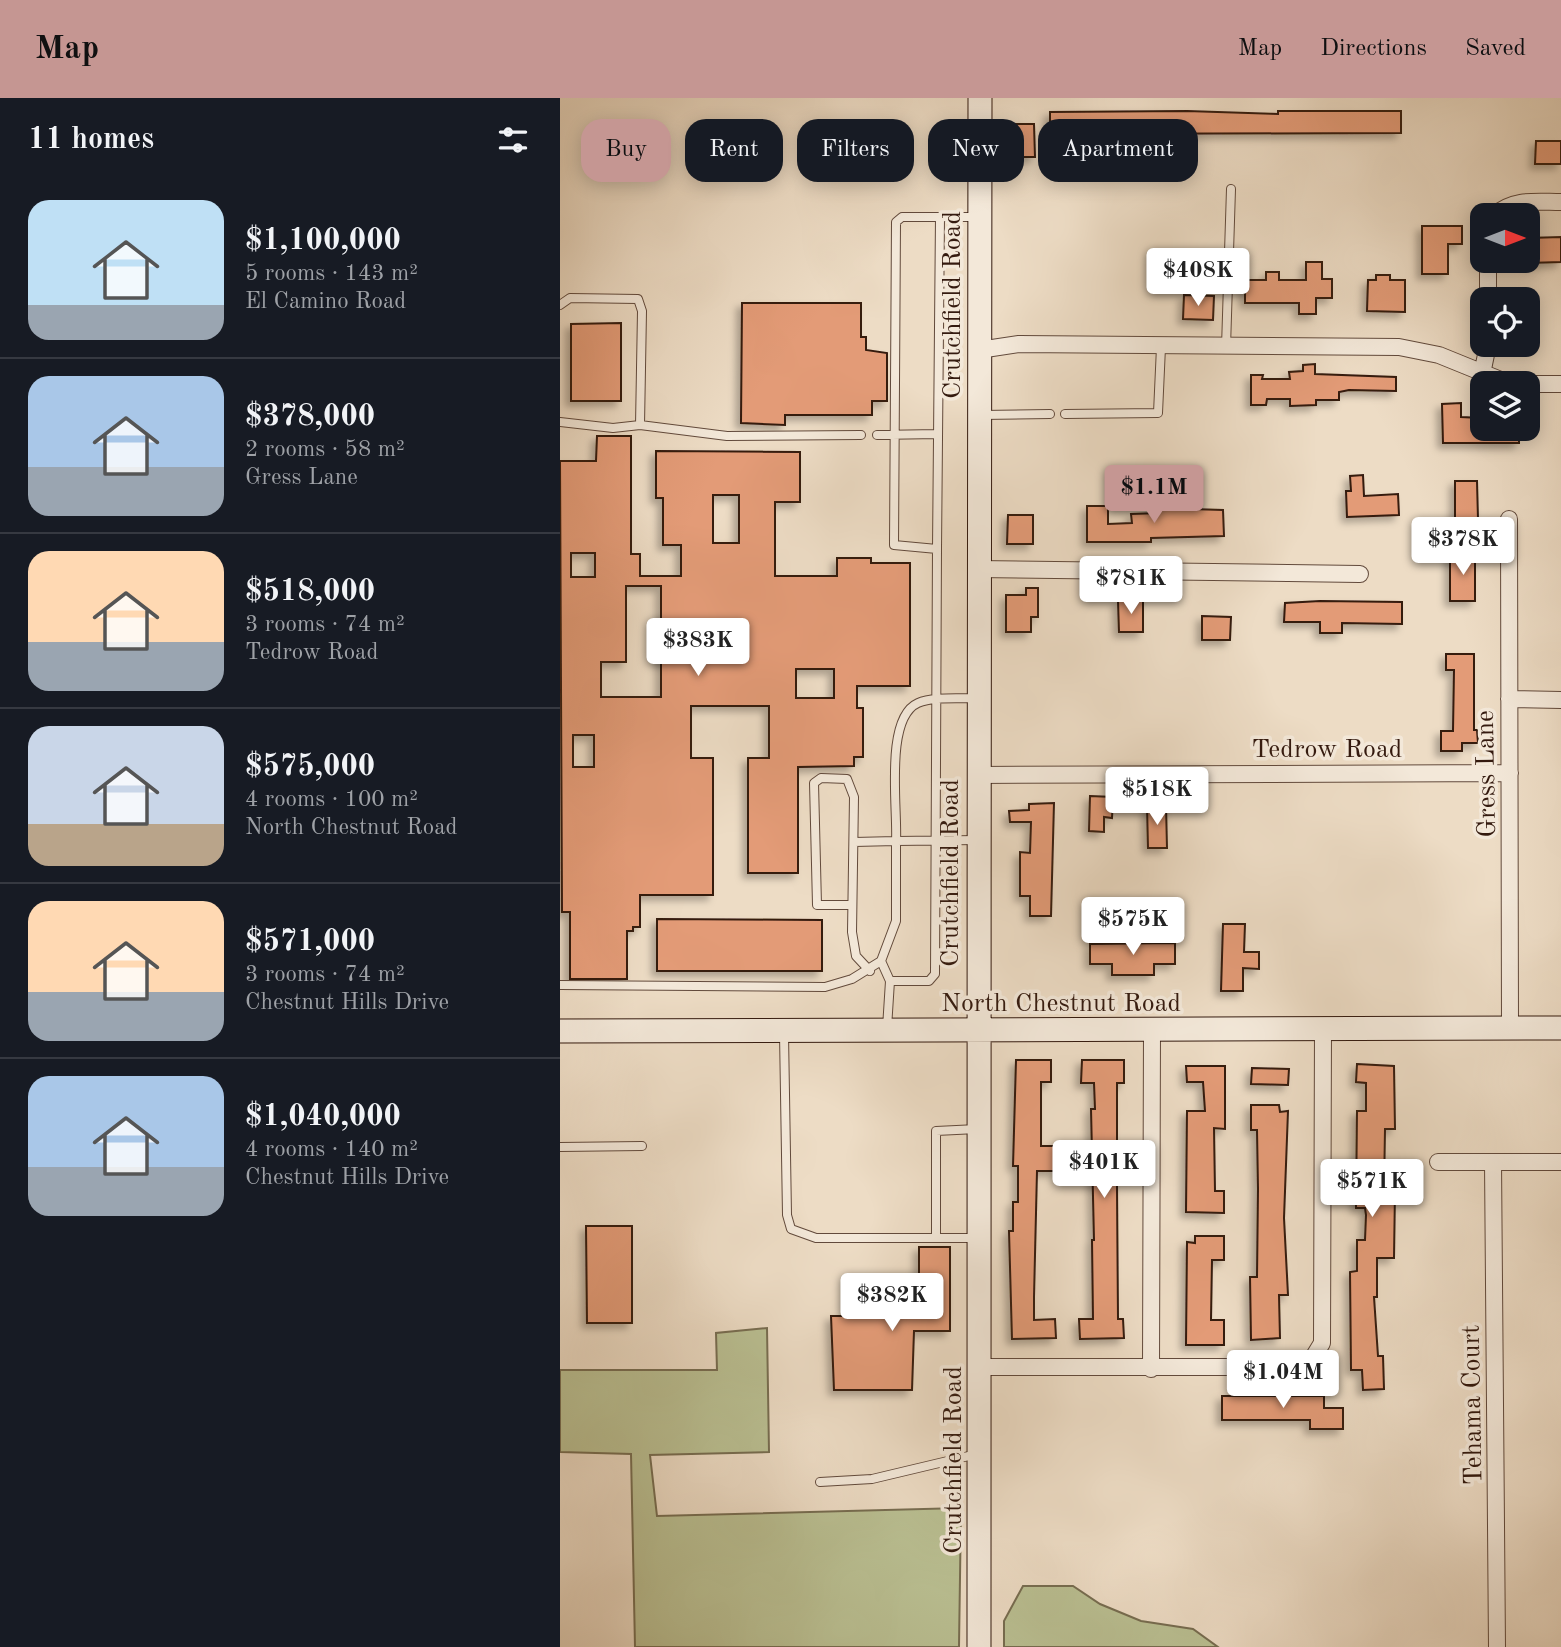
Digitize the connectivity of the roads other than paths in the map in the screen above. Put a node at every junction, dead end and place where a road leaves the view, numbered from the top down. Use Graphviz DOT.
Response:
graph roads {
  1 [pos="980,98"];
  2 [pos="1231,189"];
  3 [pos="1561,202"];
  4 [pos="1516,203"];
  5 [pos="940,217"];
  6 [pos="980,217"];
  7 [pos="560,305"];
  8 [pos="1161,347"];
  9 [pos="1226,347"];
  10 [pos="979,350"];
  11 [pos="1475,371"];
  12 [pos="1540,384"];
  13 [pos="1561,384"];
  14 [pos="1050,414"];
  15 [pos="1065,414"];
  16 [pos="978,415"];
  17 [pos="560,422"];
  18 [pos="639,425"];
  19 [pos="938,434"];
  20 [pos="861,435"];
  21 [pos="877,435"];
  22 [pos="897,435"];
  23 [pos="1509,519"];
  24 [pos="937,549"];
  25 [pos="977,569"];
  26 [pos="1360,574"];
  27 [pos="977,698"];
  28 [pos="1509,699"];
  29 [pos="1561,700"];
  30 [pos="934,701"];
  31 [pos="1510,773"];
  32 [pos="977,775"];
  33 [pos="978,840"];
  34 [pos="896,841"];
  35 [pos="934,841"];
  36 [pos="854,842"];
  37 [pos="852,905"];
  38 [pos="881,961"];
  39 [pos="870,971"];
  40 [pos="890,981"];
  41 [pos="560,985"];
  42 [pos="1510,1028"];
  43 [pos="1561,1028"];
  44 [pos="979,1030"];
  45 [pos="1152,1030"];
  46 [pos="1323,1030"];
  47 [pos="560,1031"];
  48 [pos="784,1031"];
  49 [pos="887,1031"];
  50 [pos="980,1129"];
  51 [pos="642,1146"];
  52 [pos="560,1147"];
  53 [pos="1438,1162"];
  54 [pos="1493,1162"];
  55 [pos="1561,1162"];
  56 [pos="936,1237"];
  57 [pos="980,1237"];
  58 [pos="980,1367"];
  59 [pos="1151,1369"];
  60 [pos="980,1453"];
  61 [pos="820,1482"];
  62 [pos="979,1647"];
  63 [pos="1497,1647"];
  1 -- 6 [label="street, Crutchfield Road"];
  2 -- 9 [label="lane"];
  3 -- 4 [label="street"];
  5 -- 6 [label="lane"];
  5 -- 19 [label="lane"];
  5 -- 22 [label="lane"];
  6 -- 10 [label="street, Crutchfield Road"];
  7 -- 18 [label="lane"];
  8 -- 9 [label="street"];
  8 -- 10 [label="street"];
  8 -- 15 [label="lane"];
  9 -- 11 [label="street"];
  10 -- 16 [label="street, Crutchfield Road"];
  12 -- 13 [label="street"];
  14 -- 16 [label="lane"];
  16 -- 25 [label="street, Crutchfield Road"];
  17 -- 18 [label="lane"];
  18 -- 20 [label="lane"];
  19 -- 22 [label="lane"];
  19 -- 24 [label="lane"];
  21 -- 22 [label="lane"];
  22 -- 24 [label="lane"];
  23 -- 28 [label="street, Gress Lane"];
  24 -- 30 [label="lane"];
  25 -- 26 [label="street"];
  25 -- 27 [label="street, Crutchfield Road"];
  27 -- 30 [label="lane"];
  27 -- 32 [label="street, Crutchfield Road"];
  28 -- 29 [label="street"];
  28 -- 31 [label="street, Gress Lane"];
  30 -- 34 [label="lane"];
  30 -- 35 [label="lane"];
  31 -- 32 [label="street, Tedrow Road"];
  31 -- 42 [label="street, Gress Lane"];
  32 -- 33 [label="street, Crutchfield Road"];
  33 -- 35 [label="lane"];
  33 -- 44 [label="street, Crutchfield Road"];
  34 -- 35 [label="lane"];
  34 -- 36 [label="lane"];
  34 -- 38 [label="lane"];
  35 -- 40 [label="lane"];
  36 -- 37 [label="lane"];
  36 -- 37 [label="lane"];
  37 -- 39 [label="lane"];
  38 -- 39 [label="lane"];
  38 -- 40 [label="lane"];
  39 -- 41 [label="lane"];
  40 -- 49 [label="lane"];
  42 -- 43 [label="street, North Chestnut Road"];
  42 -- 46 [label="street, North Chestnut Road"];
  44 -- 45 [label="street, North Chestnut Road"];
  44 -- 49 [label="street, North Chestnut Road"];
  44 -- 50 [label="street, Crutchfield Road"];
  45 -- 46 [label="street, North Chestnut Road"];
  45 -- 59 [label="street"];
  46 -- 59 [label="street"];
  47 -- 48 [label="street, North Chestnut Road"];
  48 -- 49 [label="street, North Chestnut Road"];
  48 -- 56 [label="lane"];
  50 -- 56 [label="lane"];
  50 -- 57 [label="street, Crutchfield Road"];
  51 -- 52 [label="lane"];
  53 -- 54 [label="street"];
  54 -- 55 [label="street"];
  54 -- 63 [label="street, Tehama Court"];
  56 -- 57 [label="lane"];
  57 -- 58 [label="street, Crutchfield Road"];
  58 -- 59 [label="street"];
  58 -- 60 [label="street, Crutchfield Road"];
  60 -- 61 [label="lane"];
  60 -- 62 [label="street, Crutchfield Road"];
}
